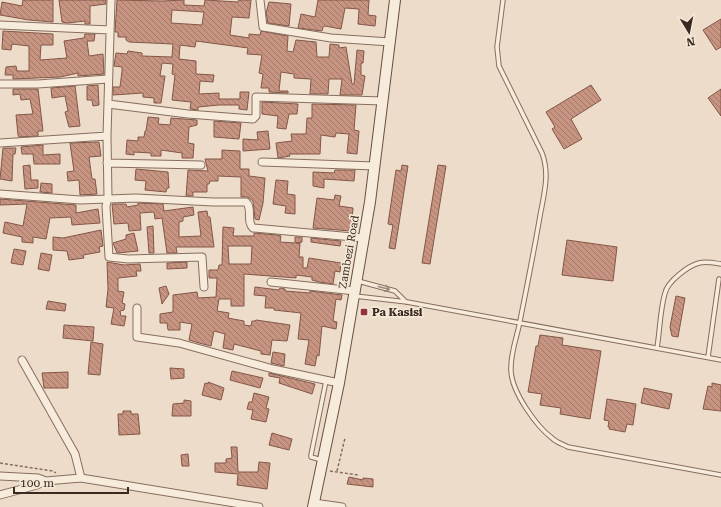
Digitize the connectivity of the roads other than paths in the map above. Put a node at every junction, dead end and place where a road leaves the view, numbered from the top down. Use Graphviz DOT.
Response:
graph roads {
  1 [pos="111,0"];
  2 [pos="260,0"];
  3 [pos="395,0"];
  4 [pos="503,0"];
  5 [pos="0,25"];
  6 [pos="110,30"];
  7 [pos="390,42"];
  8 [pos="108,79"];
  9 [pos="0,84"];
  10 [pos="383,101"];
  11 [pos="108,104"];
  12 [pos="107,136"];
  13 [pos="0,143"];
  14 [pos="262,162"];
  15 [pos="107,163"];
  16 [pos="201,165"];
  17 [pos="375,166"];
  18 [pos="0,194"];
  19 [pos="108,198"];
  20 [pos="364,238"];
  21 [pos="721,264"];
  22 [pos="719,279"];
  23 [pos="271,282"];
  24 [pos="204,287"];
  25 [pos="355,289"];
  26 [pos="406,302"];
  27 [pos="137,308"];
  28 [pos="520,323"];
  29 [pos="657,348"];
  30 [pos="708,358"];
  31 [pos="22,360"];
  32 [pos="721,360"];
  33 [pos="326,381"];
  34 [pos="339,383"];
  35 [pos="322,460"];
  36 [pos="721,475"];
  37 [pos="0,476"];
  38 [pos="81,478"];
  39 [pos="46,481"];
  40 [pos="0,495"];
  41 [pos="314,505"];
  42 [pos="259,507"];
  43 [pos="342,507"];
  1 -- 6 [label="street"];
  2 -- 7 [label="street"];
  3 -- 7 [label="main road, Zambezi Road"];
  4 -- 28 [label="lane"];
  5 -- 6 [label="street"];
  6 -- 8 [label="street"];
  7 -- 10 [label="main road, Zambezi Road"];
  8 -- 9 [label="street"];
  8 -- 11 [label="street"];
  10 -- 11 [label="street"];
  10 -- 17 [label="main road, Zambezi Road"];
  11 -- 12 [label="street"];
  12 -- 13 [label="street"];
  12 -- 15 [label="street"];
  14 -- 17 [label="street"];
  15 -- 16 [label="street"];
  15 -- 19 [label="street"];
  17 -- 20 [label="main road, Zambezi Road"];
  18 -- 19 [label="street"];
  19 -- 20 [label="street"];
  19 -- 24 [label="street"];
  20 -- 25 [label="main road, Zambezi Road"];
  21 -- 29 [label="lane"];
  22 -- 30 [label="lane"];
  23 -- 25 [label="street"];
  25 -- 26 [label="lane"];
  25 -- 26 [label="lane, one-way"];
  25 -- 34 [label="main road, Zambezi Road"];
  26 -- 28 [label="lane"];
  27 -- 33 [label="street"];
  28 -- 29 [label="lane"];
  28 -- 36 [label="lane"];
  29 -- 30 [label="lane"];
  30 -- 32 [label="lane"];
  31 -- 38 [label="street"];
  33 -- 34 [label="street"];
  33 -- 35 [label="lane"];
  34 -- 35 [label="main road, Zambezi Road"];
  35 -- 41 [label="main road, Zambezi Road"];
  37 -- 39 [label="street"];
  38 -- 39 [label="street"];
  38 -- 42 [label="street"];
  39 -- 40 [label="street"];
  41 -- 43 [label="street"];
}
